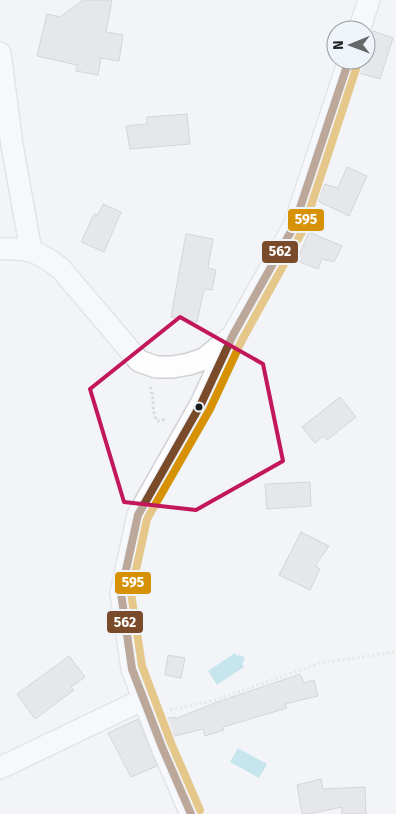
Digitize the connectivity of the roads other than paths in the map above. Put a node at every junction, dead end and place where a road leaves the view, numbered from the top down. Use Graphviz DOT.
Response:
graph roads {
  1 [pos="369,0"];
  2 [pos="363,20"];
  3 [pos="0,53"];
  4 [pos="346,70"];
  5 [pos="0,249"];
  6 [pos="31,250"];
  7 [pos="233,334"];
  8 [pos="147,707"];
  9 [pos="0,768"];
  10 [pos="191,814"];
  1 -- 2 [label="street"];
  3 -- 6 [label="street"];
  4 -- 7 [label="street"];
  5 -- 6 [label="street"];
  6 -- 7 [label="street"];
  7 -- 8 [label="street"];
  8 -- 9 [label="street"];
  8 -- 10 [label="street"];
}
